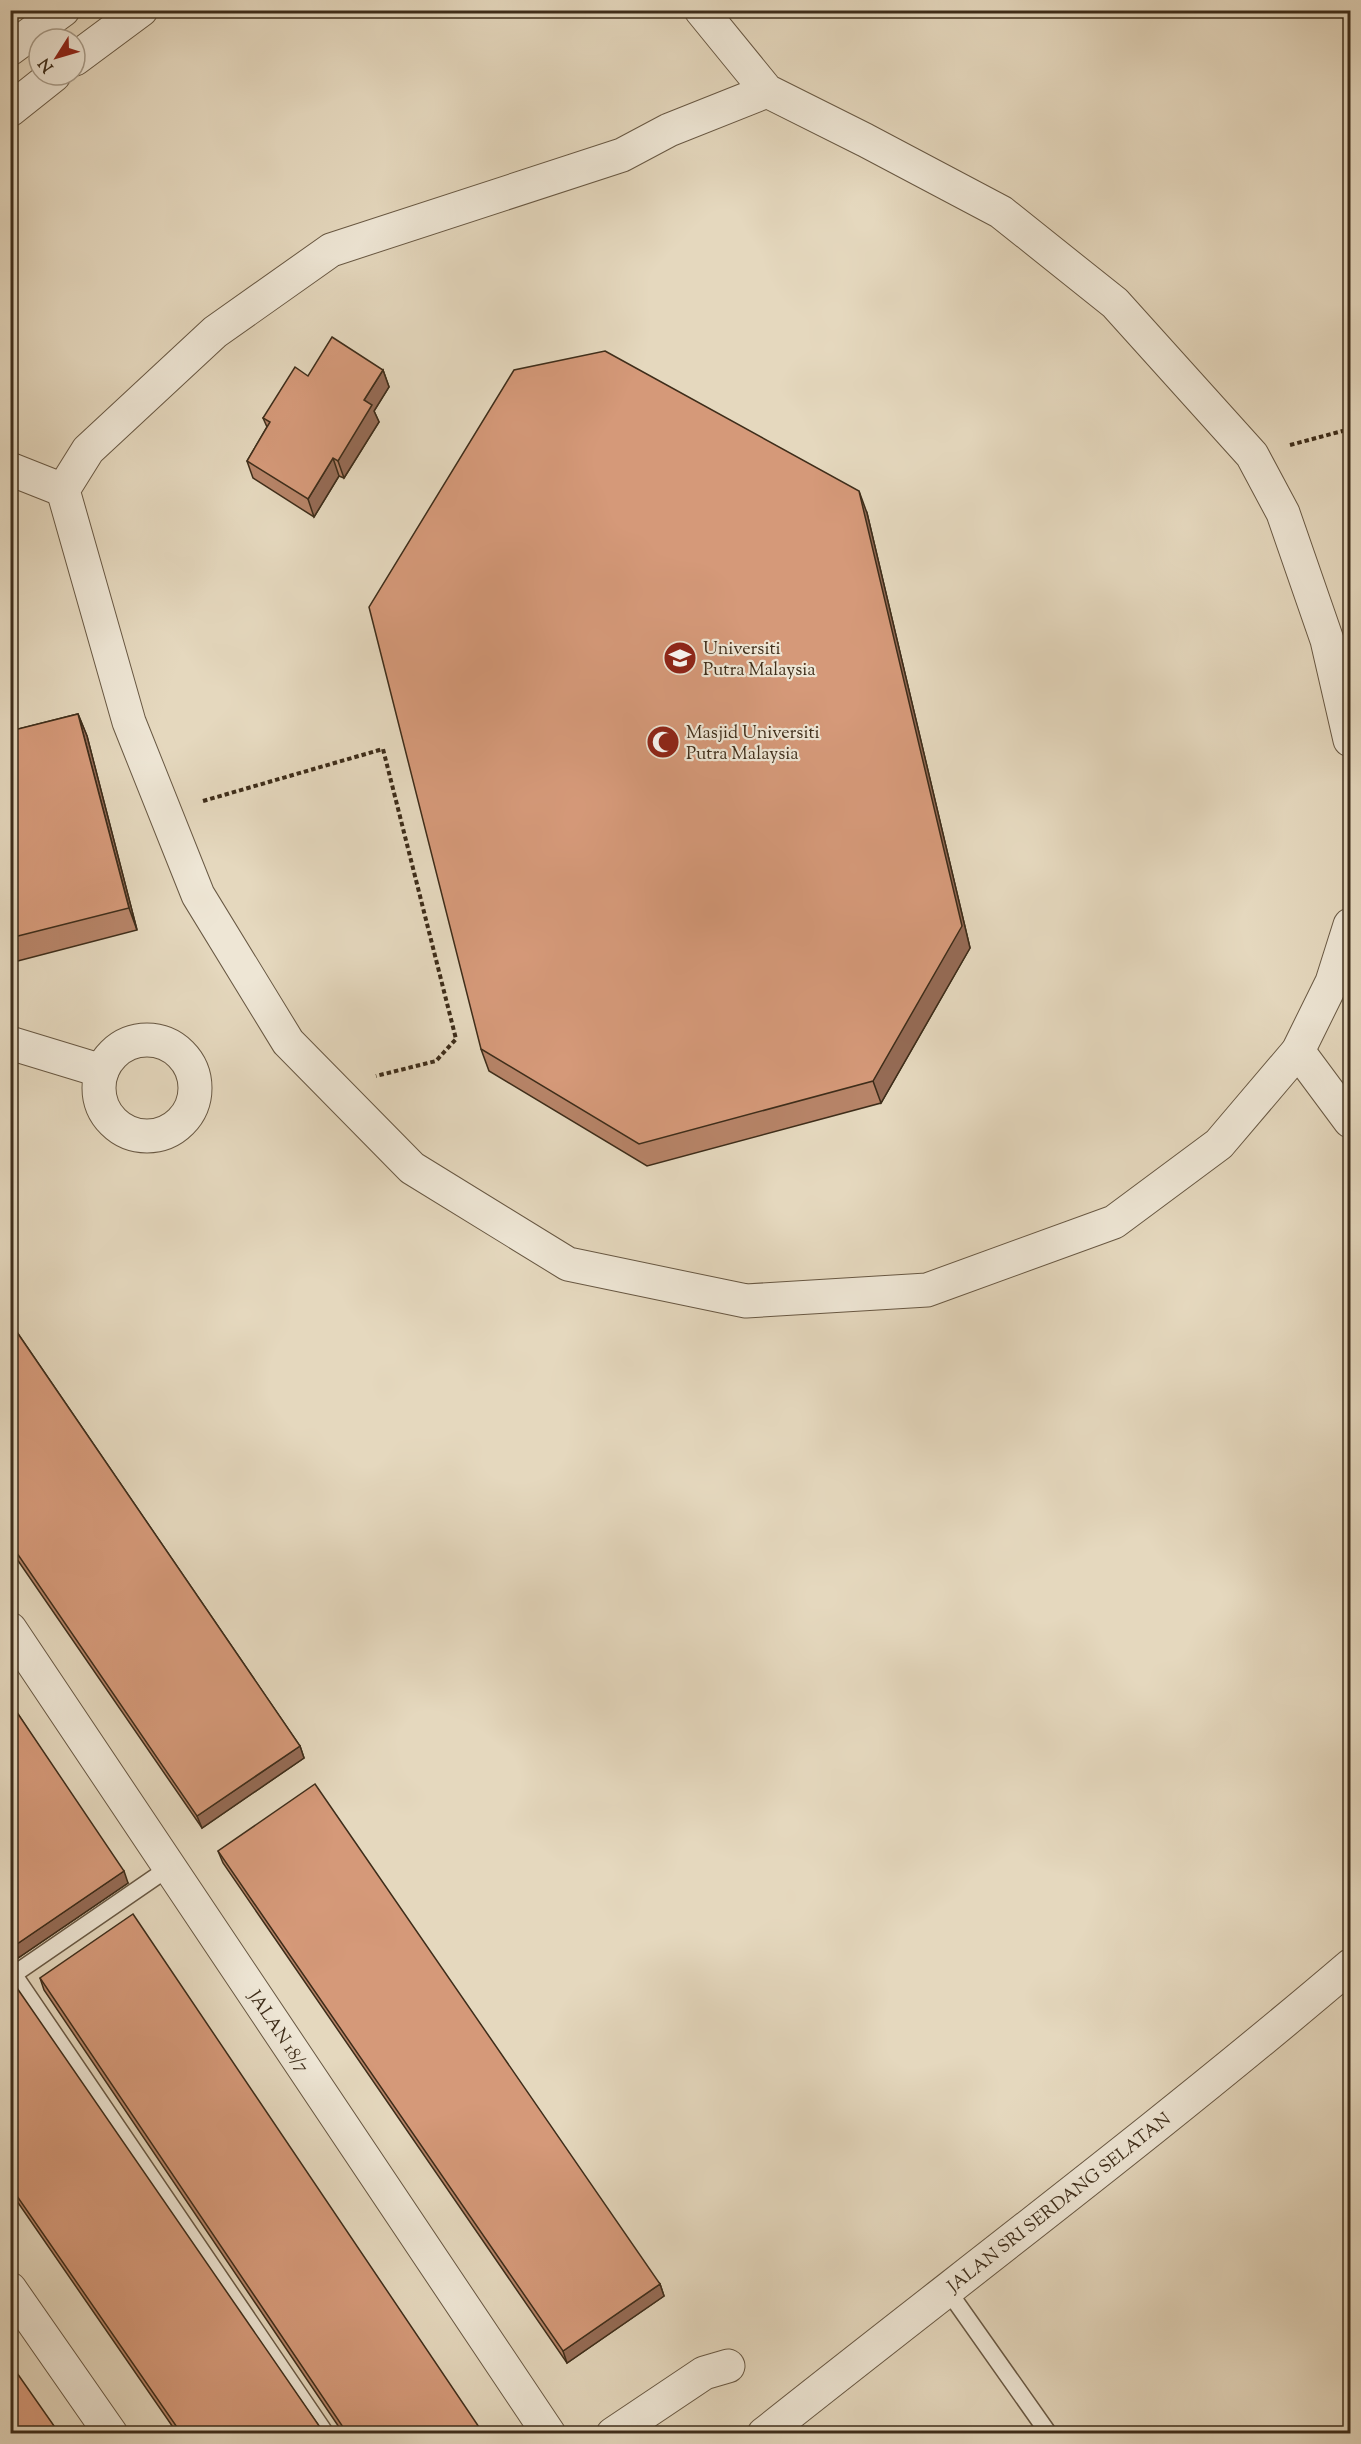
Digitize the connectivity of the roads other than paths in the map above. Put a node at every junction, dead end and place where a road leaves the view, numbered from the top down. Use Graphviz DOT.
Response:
graph roads {
  1 [pos="63,10"];
  2 [pos="141,10"];
  3 [pos="701,10"];
  4 [pos="10,49"];
  5 [pos="87,50"];
  6 [pos="39,87"];
  7 [pos="767,92"];
  8 [pos="10,110"];
  9 [pos="10,469"];
  10 [pos="63,490"];
  11 [pos="1350,740"];
  12 [pos="1350,924"];
  13 [pos="10,1043"];
  14 [pos="1298,1051"];
  15 [pos="102,1071"];
  16 [pos="1350,1121"];
  17 [pos="10,1629"];
  18 [pos="170,1867"];
  19 [pos="1350,1966"];
  20 [pos="12,1973"];
  21 [pos="946,2288"];
  22 [pos="10,2289"];
  23 [pos="728,2366"];
  24 [pos="111,2433"];
  25 [pos="326,2433"];
  26 [pos="549,2433"];
  27 [pos="613,2433"];
  28 [pos="764,2433"];
  29 [pos="1049,2433"];
  1 -- 4 [label="street"];
  2 -- 5 [label="street"];
  3 -- 7 [label="street"];
  6 -- 8 [label="street"];
  7 -- 10 [label="street"];
  7 -- 11 [label="street"];
  9 -- 10 [label="street"];
  10 -- 14 [label="street"];
  12 -- 14 [label="street"];
  13 -- 15 [label="street"];
  14 -- 16 [label="street"];
  17 -- 18 [label="street, JALAN 18/7"];
  18 -- 20 [label="lane"];
  18 -- 26 [label="street, JALAN 18/7"];
  19 -- 21 [label="street, JALAN SRI SERDANG SELATAN"];
  20 -- 25 [label="lane"];
  21 -- 28 [label="street, JALAN SRI SERDANG SELATAN"];
  21 -- 29 [label="lane"];
  22 -- 24 [label="street"];
  23 -- 27 [label="street"];
}
